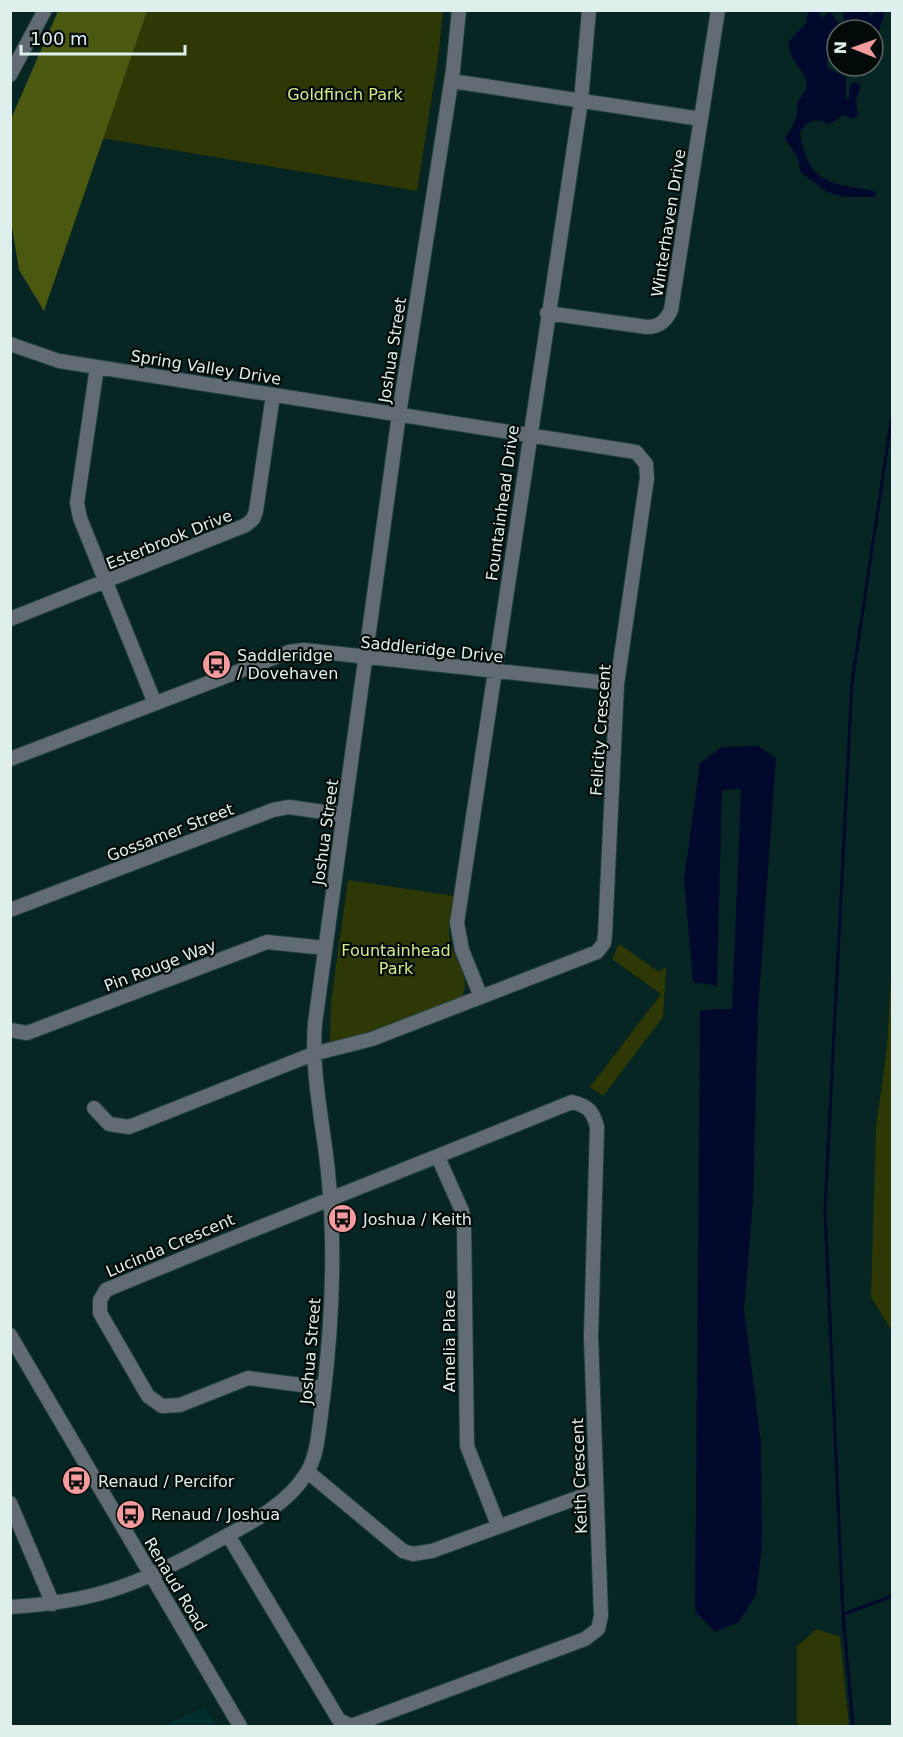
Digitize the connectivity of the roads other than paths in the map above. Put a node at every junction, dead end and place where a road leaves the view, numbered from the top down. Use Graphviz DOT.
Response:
graph roads {
  1 [pos="45,10"];
  2 [pos="459,10"];
  3 [pos="589,10"];
  4 [pos="718,10"];
  5 [pos="10,75"];
  6 [pos="452,81"];
  7 [pos="581,101"];
  8 [pos="701,119"];
  9 [pos="547,314"];
  10 [pos="10,344"];
  11 [pos="97,367"];
  12 [pos="273,395"];
  13 [pos="399,414"];
  14 [pos="529,434"];
  15 [pos="107,581"];
  16 [pos="10,619"];
  17 [pos="366,658"];
  18 [pos="495,672"];
  19 [pos="617,684"];
  20 [pos="154,701"];
  21 [pos="10,759"];
  22 [pos="344,815"];
  23 [pos="10,910"];
  24 [pos="325,948"];
  25 [pos="481,997"];
  26 [pos="10,1030"];
  27 [pos="313,1054"];
  28 [pos="94,1108"];
  29 [pos="438,1157"];
  30 [pos="330,1199"];
  31 [pos="10,1335"];
  32 [pos="324,1388"];
  33 [pos="308,1472"];
  34 [pos="596,1491"];
  35 [pos="10,1503"];
  36 [pos="498,1525"];
  37 [pos="228,1535"];
  38 [pos="152,1575"];
  39 [pos="53,1604"];
  40 [pos="10,1607"];
  41 [pos="240,1726"];
  1 -- 5 [label="street"];
  2 -- 6 [label="street, Joshua Street"];
  3 -- 7 [label="street, Fountainhead Drive"];
  4 -- 8 [label="street, Winterhaven Drive"];
  6 -- 7 [label="street"];
  6 -- 13 [label="street, Joshua Street"];
  7 -- 8 [label="street"];
  7 -- 9 [label="street, Fountainhead Drive"];
  8 -- 9 [label="street, Winterhaven Drive"];
  9 -- 14 [label="street, Fountainhead Drive"];
  10 -- 11 [label="street, Spring Valley Drive"];
  11 -- 12 [label="street, Spring Valley Drive"];
  11 -- 15 [label="street"];
  12 -- 13 [label="street, Spring Valley Drive"];
  12 -- 15 [label="street, Esterbrook Drive"];
  13 -- 14 [label="street, Felicity Crescent"];
  13 -- 17 [label="street, Joshua Street"];
  14 -- 18 [label="street, Fountainhead Drive"];
  14 -- 19 [label="street, Felicity Crescent"];
  15 -- 16 [label="street, Esterbrook Drive"];
  15 -- 20 [label="street"];
  17 -- 18 [label="street, Saddleridge Drive"];
  17 -- 20 [label="street, Saddleridge Drive"];
  17 -- 22 [label="street, Joshua Street"];
  18 -- 19 [label="street, Saddleridge Drive"];
  18 -- 25 [label="street, Fountainhead Drive"];
  19 -- 25 [label="street, Felicity Crescent"];
  20 -- 21 [label="street, Saddleridge Drive"];
  22 -- 23 [label="street, Gossamer Street"];
  22 -- 24 [label="street, Joshua Street"];
  24 -- 26 [label="street, Pin Rouge Way"];
  24 -- 27 [label="street, Joshua Street"];
  25 -- 27 [label="street, Felicity Crescent"];
  27 -- 28 [label="street, Felicity Crescent"];
  27 -- 30 [label="street, Joshua Street"];
  29 -- 30 [label="street, Keith Crescent"];
  29 -- 34 [label="street, Keith Crescent"];
  29 -- 36 [label="street, Amelia Place"];
  30 -- 32 [label="street, Joshua Street"];
  30 -- 32 [label="street, Lucinda Crescent"];
  31 -- 38 [label="street, Renaud Road"];
  32 -- 33 [label="street, Joshua Street"];
  33 -- 36 [label="street"];
  33 -- 37 [label="street, Joshua Street"];
  34 -- 36 [label="street"];
  34 -- 37 [label="street, Keith Crescent"];
  35 -- 39 [label="street"];
  37 -- 38 [label="street, Joshua Street"];
  38 -- 39 [label="street, Joshua Street"];
  38 -- 41 [label="street, Renaud Road"];
  39 -- 40 [label="street, Joshua Street"];
}
